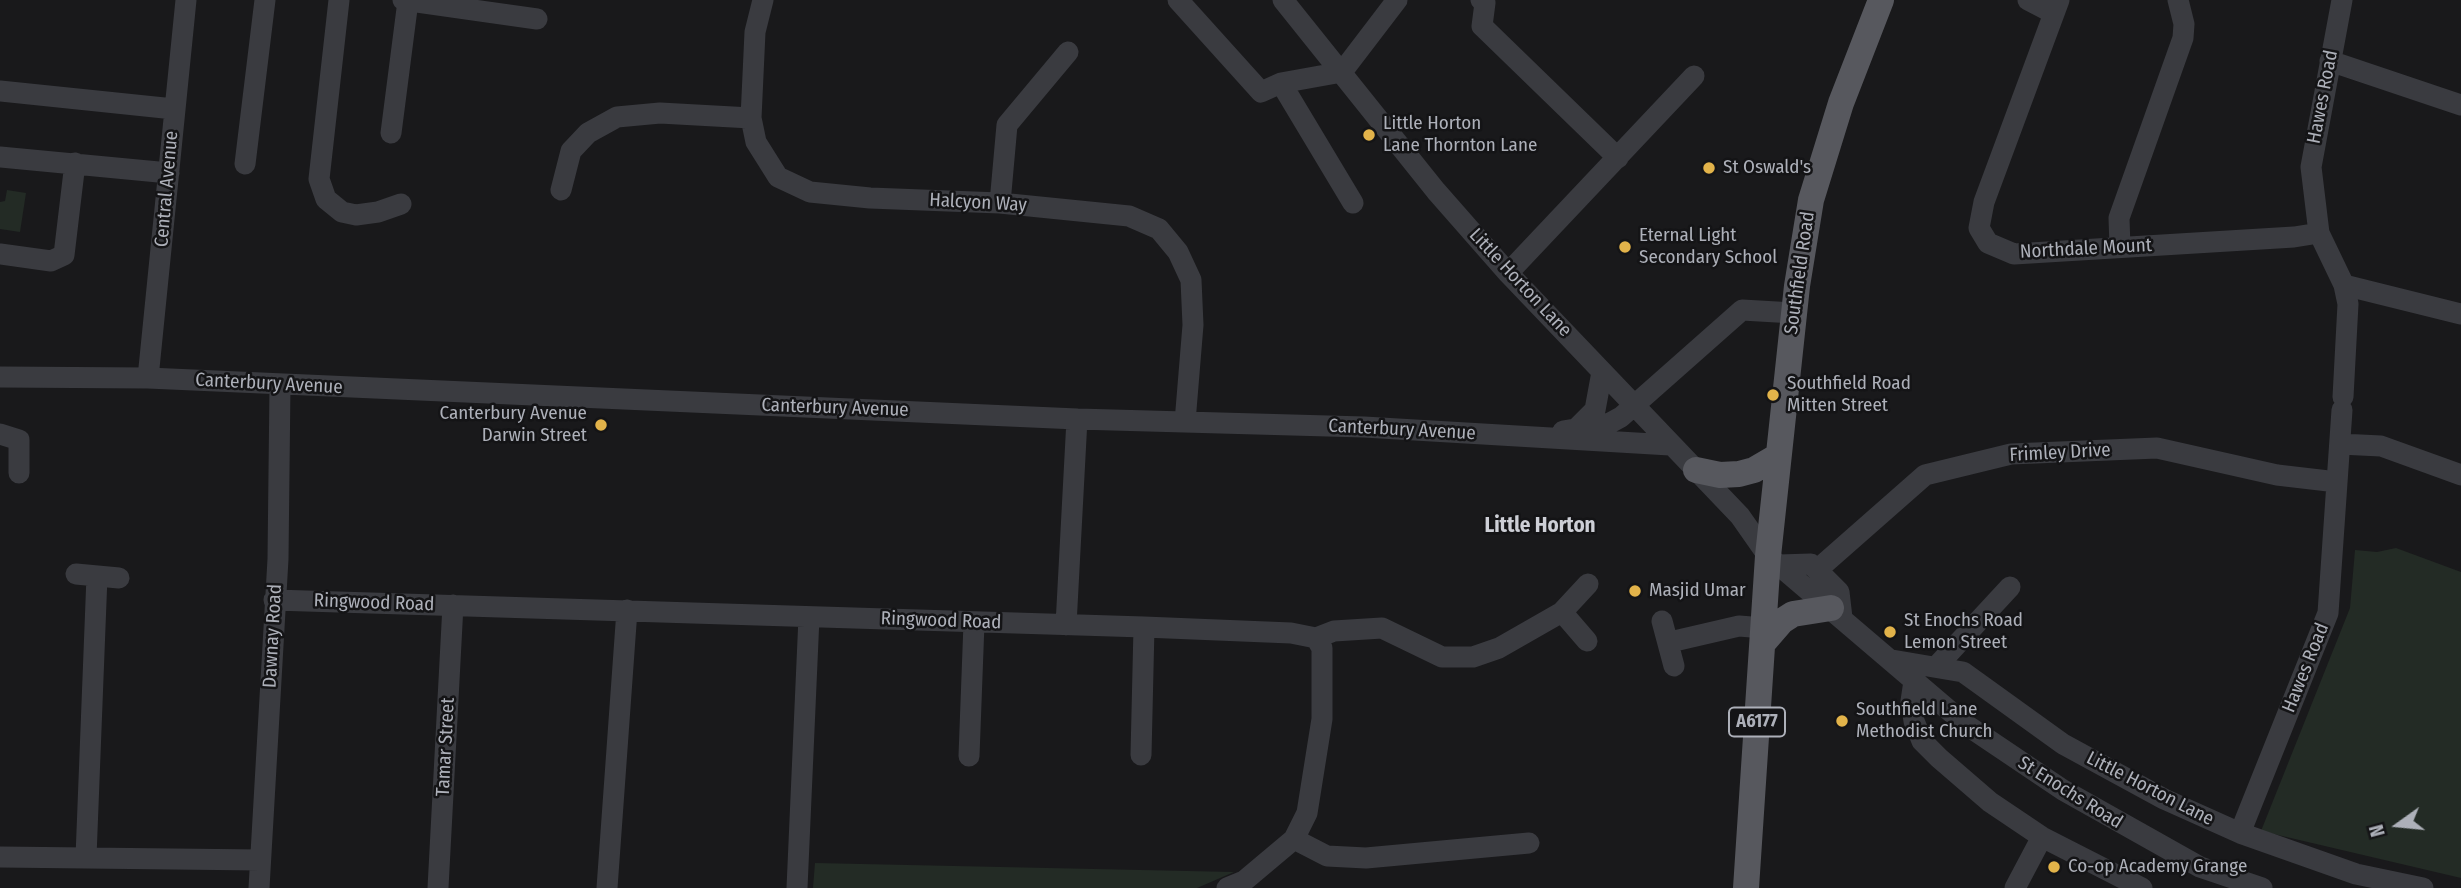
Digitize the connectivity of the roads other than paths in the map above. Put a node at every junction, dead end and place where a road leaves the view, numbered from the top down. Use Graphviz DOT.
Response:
graph roads {
  1 [pos="186,0"];
  2 [pos="265,0"];
  3 [pos="339,0"];
  4 [pos="405,0"];
  5 [pos="763,0"];
  6 [pos="1178,0"];
  7 [pos="1283,0"];
  8 [pos="1397,0"];
  9 [pos="1481,0"];
  10 [pos="1881,0"];
  11 [pos="2028,0"];
  12 [pos="2178,0"];
  13 [pos="2342,0"];
  14 [pos="2056,6"];
  15 [pos="537,19"];
  16 [pos="1068,52"];
  17 [pos="2329,61"];
  18 [pos="1342,72"];
  19 [pos="1694,76"];
  20 [pos="1281,83"];
  21 [pos="0,91"];
  22 [pos="2461,105"];
  23 [pos="174,110"];
  24 [pos="751,117"];
  25 [pos="391,133"];
  26 [pos="0,157"];
  27 [pos="1618,158"];
  28 [pos="75,163"];
  29 [pos="245,164"];
  30 [pos="169,173"];
  31 [pos="561,190"];
  32 [pos="1000,203"];
  33 [pos="401,204"];
  34 [pos="1353,204"];
  35 [pos="2319,233"];
  36 [pos="2120,247"];
  37 [pos="0,254"];
  38 [pos="1508,273"];
  39 [pos="2344,285"];
  40 [pos="1794,313"];
  41 [pos="2461,314"];
  42 [pos="1602,372"];
  43 [pos="0,377"];
  44 [pos="148,378"];
  45 [pos="280,384"];
  46 [pos="1636,405"];
  47 [pos="1077,418"];
  48 [pos="1185,422"];
  49 [pos="1577,428"];
  50 [pos="0,435"];
  51 [pos="1534,437"];
  52 [pos="2340,444"];
  53 [pos="1670,445"];
  54 [pos="1778,456"];
  55 [pos="1696,470"];
  56 [pos="19,473"];
  57 [pos="2461,475"];
  58 [pos="2337,482"];
  59 [pos="1774,560"];
  60 [pos="1817,570"];
  61 [pos="119,578"];
  62 [pos="1588,584"];
  63 [pos="2010,587"];
  64 [pos="274,600"];
  65 [pos="453,605"];
  66 [pos="627,610"];
  67 [pos="1562,612"];
  68 [pos="1837,613"];
  69 [pos="809,617"];
  70 [pos="1662,621"];
  71 [pos="974,623"];
  72 [pos="1066,625"];
  73 [pos="1144,627"];
  74 [pos="1763,636"];
  75 [pos="1316,638"];
  76 [pos="1587,641"];
  77 [pos="1670,642"];
  78 [pos="1892,660"];
  79 [pos="1674,666"];
  80 [pos="1936,667"];
  81 [pos="1914,681"];
  82 [pos="1141,755"];
  83 [pos="969,756"];
  84 [pos="2240,834"];
  85 [pos="2042,837"];
  86 [pos="1294,839"];
  87 [pos="1529,843"];
  88 [pos="0,857"];
  89 [pos="86,857"];
  90 [pos="260,860"];
  91 [pos="259,888"];
  92 [pos="438,888"];
  93 [pos="607,888"];
  94 [pos="797,888"];
  95 [pos="1227,888"];
  96 [pos="1747,888"];
  97 [pos="2015,888"];
  98 [pos="2142,888"];
  99 [pos="2262,888"];
  100 [pos="2423,888"];
  1 -- 23 [label="street, Central Avenue"];
  2 -- 29 [label="street"];
  3 -- 33 [label="street"];
  4 -- 15 [label="street"];
  4 -- 25 [label="street"];
  5 -- 24 [label="street, Halcyon Way"];
  6 -- 20 [label="street"];
  7 -- 18 [label="street, Little Horton Lane"];
  8 -- 18 [label="street"];
  9 -- 27 [label="street"];
  10 -- 40 [label="main road, Southfield Road / A6177"];
  11 -- 14 [label="street"];
  12 -- 36 [label="street"];
  13 -- 17 [label="street, Hawes Road"];
  14 -- 36 [label="street, Northdale Mount"];
  16 -- 32 [label="street"];
  17 -- 22 [label="street"];
  17 -- 35 [label="street, Hawes Road"];
  18 -- 20 [label="street"];
  18 -- 38 [label="street, Little Horton Lane"];
  19 -- 27 [label="street"];
  20 -- 34 [label="street"];
  21 -- 23 [label="street"];
  23 -- 30 [label="street, Central Avenue"];
  24 -- 31 [label="street"];
  24 -- 32 [label="street, Halcyon Way"];
  26 -- 28 [label="street"];
  27 -- 38 [label="street"];
  28 -- 30 [label="street"];
  28 -- 37 [label="street"];
  30 -- 44 [label="street, Central Avenue"];
  32 -- 48 [label="street, Halcyon Way"];
  35 -- 36 [label="street, Northdale Mount"];
  35 -- 39 [label="street, Hawes Road"];
  38 -- 42 [label="street, Little Horton Lane"];
  39 -- 41 [label="street"];
  39 -- 52 [label="street, Hawes Road"];
  40 -- 46 [label="street"];
  40 -- 54 [label="main road, Southfield Road / A6177"];
  42 -- 46 [label="street, Little Horton Lane"];
  42 -- 49 [label="street"];
  43 -- 44 [label="street, Canterbury Avenue"];
  44 -- 45 [label="street, Canterbury Avenue"];
  45 -- 47 [label="street, Canterbury Avenue"];
  45 -- 64 [label="street, Dawnay Road"];
  46 -- 49 [label="street"];
  46 -- 53 [label="street, Little Horton Lane"];
  47 -- 48 [label="street, Canterbury Avenue"];
  47 -- 72 [label="street"];
  48 -- 51 [label="street, Canterbury Avenue"];
  49 -- 51 [label="street"];
  50 -- 56 [label="street"];
  51 -- 53 [label="street, Canterbury Avenue"];
  52 -- 57 [label="street"];
  52 -- 58 [label="street, Hawes Road"];
  53 -- 55 [label="street, Little Horton Lane"];
  54 -- 55 [label="main road"];
  54 -- 59 [label="main road, Southfield Road / A6177"];
  55 -- 59 [label="street, Little Horton Lane"];
  58 -- 60 [label="street, Frimley Drive"];
  58 -- 84 [label="street, Hawes Road"];
  59 -- 60 [label="street"];
  59 -- 68 [label="street, St Enochs Road"];
  59 -- 74 [label="main road, A6177"];
  60 -- 68 [label="street"];
  61 -- 89 [label="street"];
  62 -- 67 [label="street"];
  63 -- 80 [label="street"];
  64 -- 65 [label="street, Ringwood Road"];
  64 -- 90 [label="street, Dawnay Road"];
  65 -- 66 [label="street, Ringwood Road"];
  65 -- 92 [label="street, Tamar Street"];
  66 -- 69 [label="street, Ringwood Road"];
  66 -- 93 [label="street"];
  67 -- 75 [label="street"];
  67 -- 76 [label="street"];
  68 -- 74 [label="main road"];
  68 -- 78 [label="street, St Enochs Road"];
  69 -- 71 [label="street, Ringwood Road"];
  69 -- 94 [label="street"];
  70 -- 77 [label="street"];
  71 -- 72 [label="street, Ringwood Road"];
  71 -- 83 [label="street"];
  72 -- 73 [label="street, Ringwood Road"];
  73 -- 75 [label="street, Ringwood Road"];
  73 -- 82 [label="street"];
  74 -- 77 [label="street"];
  74 -- 96 [label="main road, A6177"];
  75 -- 86 [label="street"];
  77 -- 79 [label="street"];
  78 -- 80 [label="street, Little Horton Lane"];
  78 -- 81 [label="street, St Enochs Road"];
  80 -- 84 [label="street, Little Horton Lane"];
  81 -- 85 [label="street"];
  81 -- 99 [label="street, St Enochs Road"];
  84 -- 100 [label="street, Little Horton Lane"];
  85 -- 97 [label="street"];
  85 -- 98 [label="street"];
  86 -- 87 [label="street"];
  86 -- 95 [label="street"];
  88 -- 89 [label="street"];
  89 -- 90 [label="street"];
  90 -- 91 [label="street, Dawnay Road"];
}
